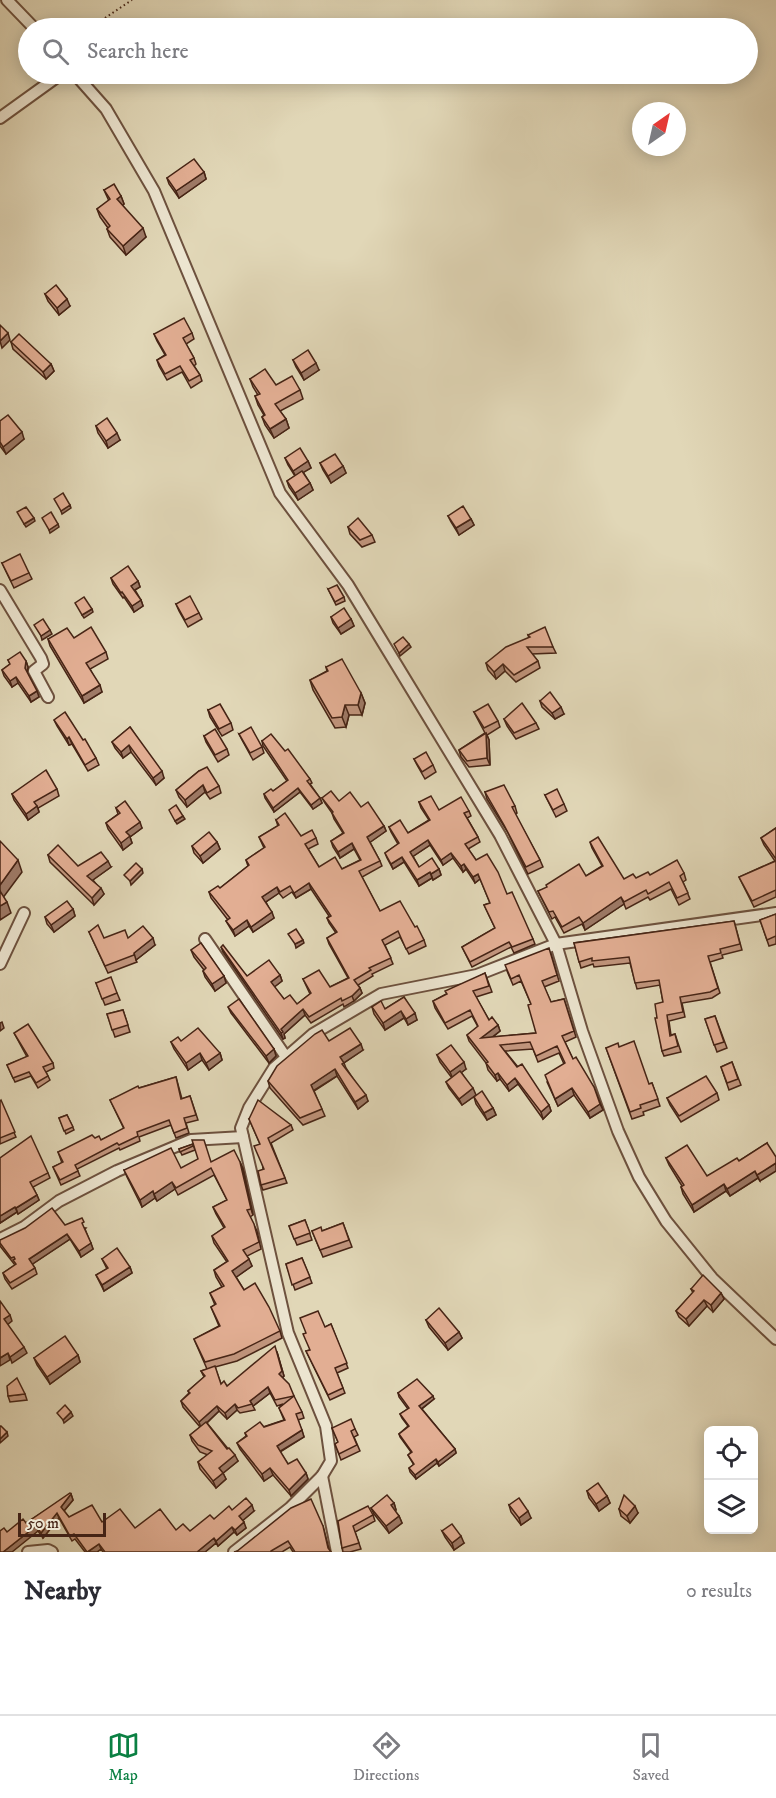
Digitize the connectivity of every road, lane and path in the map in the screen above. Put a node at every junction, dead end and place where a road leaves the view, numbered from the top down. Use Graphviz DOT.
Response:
graph roads {
  1 [pos="7,0"];
  2 [pos="132,0"];
  3 [pos="24,18"];
  4 [pos="105,18"];
  5 [pos="47,84"];
  6 [pos="84,84"];
  7 [pos="0,118"];
  8 [pos="0,590"];
  9 [pos="48,697"];
  10 [pos="24,913"];
  11 [pos="776,913"];
  12 [pos="205,939"];
  13 [pos="556,944"];
  14 [pos="0,963"];
  15 [pos="286,1057"];
  16 [pos="243,1137"];
  17 [pos="0,1239"];
  18 [pos="776,1339"];
  19 [pos="322,1476"];
  20 [pos="28,1552"];
  21 [pos="52,1552"];
  22 [pos="234,1552"];
  23 [pos="337,1552"];
  1 -- 3 [label="street"];
  2 -- 4 [label="path"];
  5 -- 7 [label="street"];
  6 -- 13 [label="street"];
  8 -- 9 [label="street"];
  10 -- 14 [label="street"];
  11 -- 13 [label="street"];
  12 -- 15 [label="street"];
  13 -- 15 [label="street"];
  13 -- 18 [label="street"];
  15 -- 16 [label="street"];
  16 -- 17 [label="street"];
  16 -- 19 [label="street"];
  19 -- 22 [label="street"];
  19 -- 23 [label="street"];
  20 -- 21 [label="street"];
}
